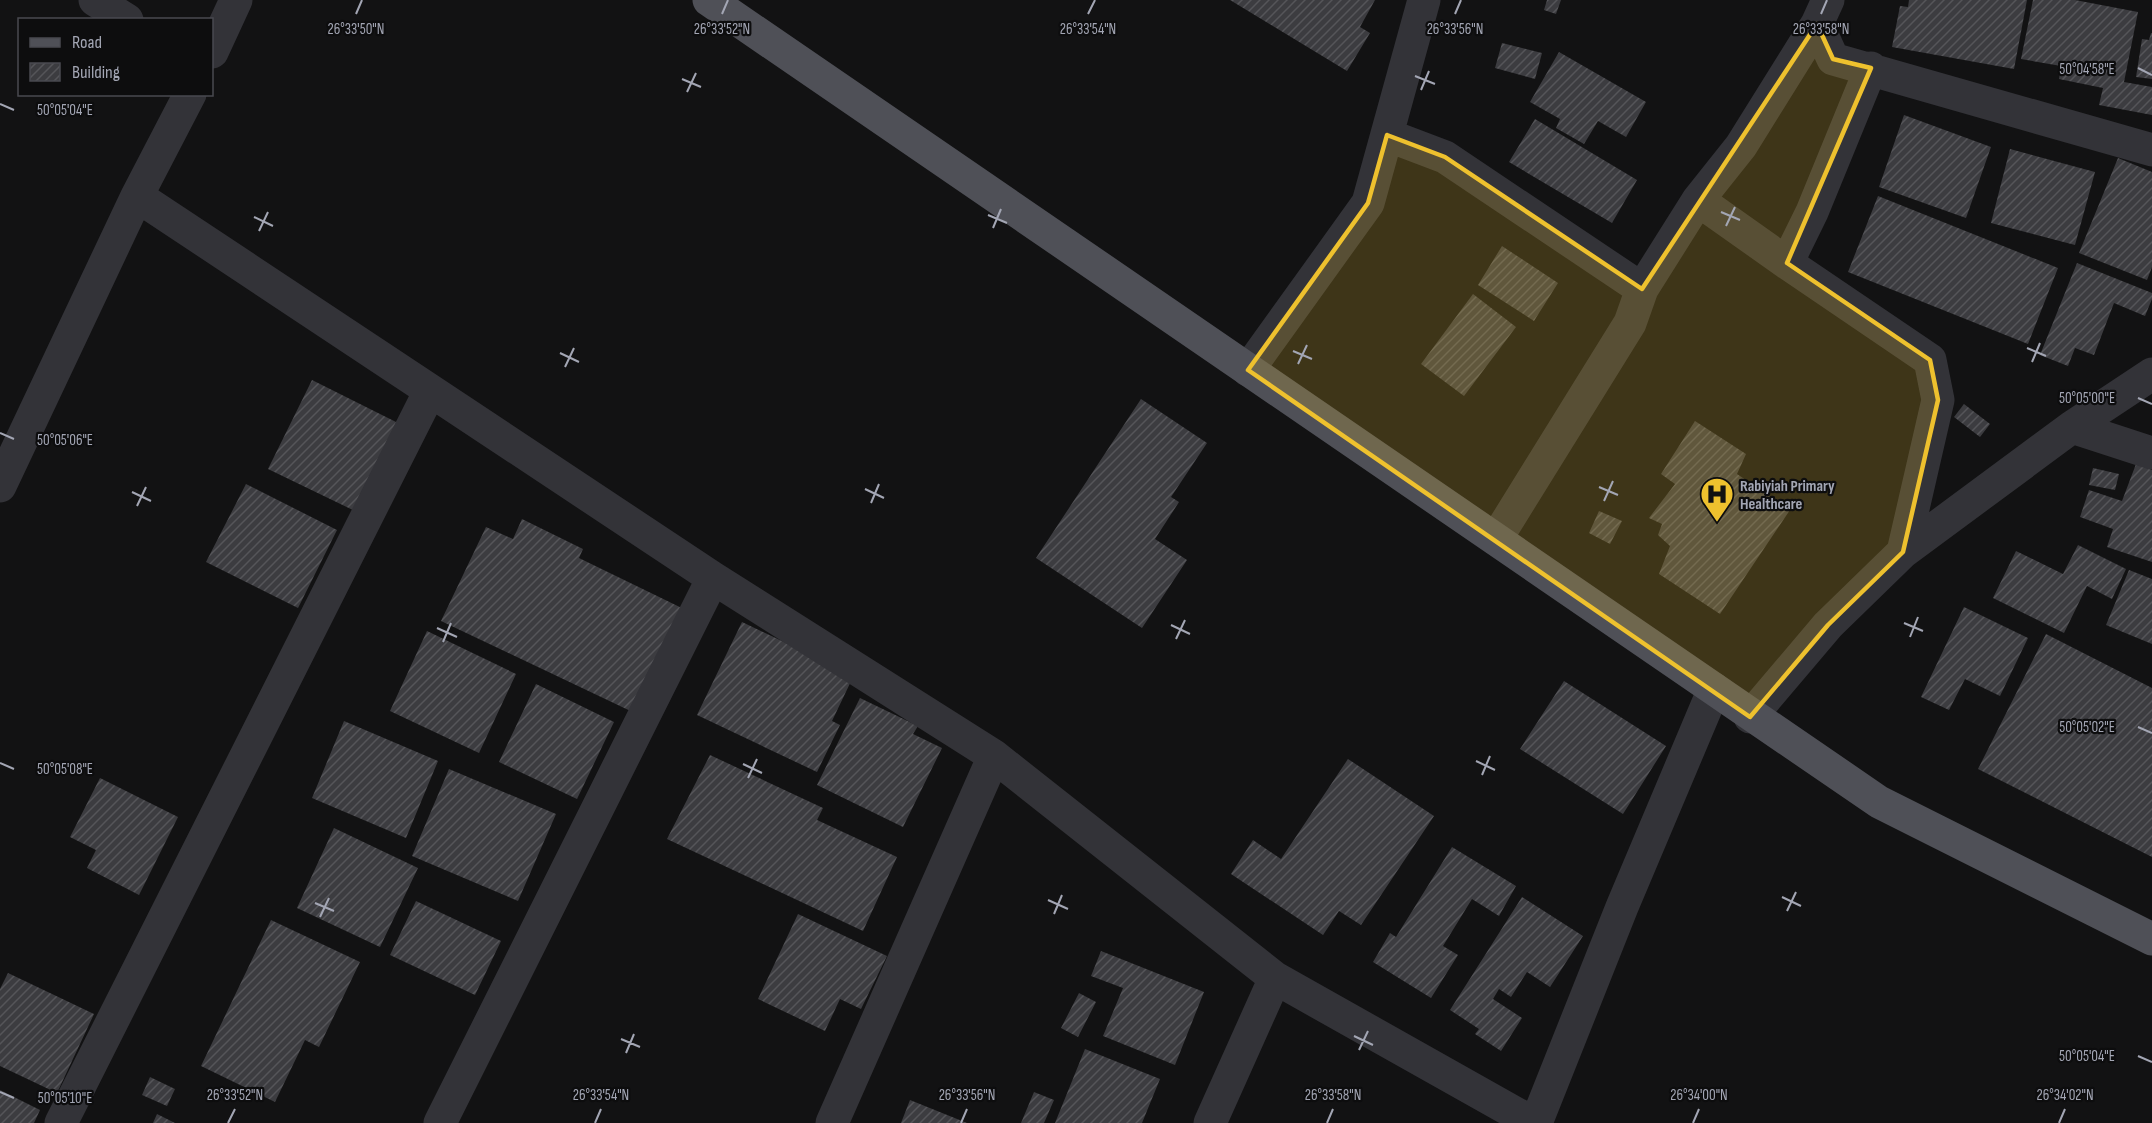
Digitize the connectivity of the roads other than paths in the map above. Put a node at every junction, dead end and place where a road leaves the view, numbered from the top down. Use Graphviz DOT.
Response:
graph roads {
  1 [pos="95,0"];
  2 [pos="236,0"];
  3 [pos="709,0"];
  4 [pos="1424,0"];
  5 [pos="1822,12"];
  6 [pos="125,18"];
  7 [pos="213,49"];
  8 [pos="1871,68"];
  9 [pos="189,96"];
  10 [pos="1387,135"];
  11 [pos="2152,150"];
  12 [pos="137,196"];
  13 [pos="1698,200"];
  14 [pos="1787,263"];
  15 [pos="1642,289"];
  16 [pos="1248,370"];
  17 [pos="2152,374"];
  18 [pos="430,391"];
  19 [pos="2072,427"];
  20 [pos="2152,453"];
  21 [pos="0,486"];
  22 [pos="1496,539"];
  23 [pos="1903,552"];
  24 [pos="713,578"];
  25 [pos="1714,689"];
  26 [pos="1750,717"];
  27 [pos="994,756"];
  28 [pos="2152,939"];
  29 [pos="1275,978"];
  30 [pos="61,1123"];
  31 [pos="440,1123"];
  32 [pos="832,1123"];
  33 [pos="1210,1123"];
  34 [pos="1534,1123"];
  1 -- 6 [label="street"];
  2 -- 7 [label="street"];
  3 -- 16 [label="main road"];
  4 -- 10 [label="street"];
  5 -- 8 [label="street"];
  5 -- 13 [label="street"];
  8 -- 11 [label="street"];
  8 -- 14 [label="street"];
  9 -- 12 [label="street"];
  10 -- 15 [label="street"];
  10 -- 16 [label="street"];
  12 -- 18 [label="street"];
  12 -- 21 [label="street"];
  13 -- 14 [label="street"];
  13 -- 15 [label="street"];
  14 -- 23 [label="street"];
  15 -- 22 [label="street"];
  16 -- 22 [label="main road"];
  17 -- 19 [label="street"];
  18 -- 24 [label="street"];
  18 -- 30 [label="street"];
  19 -- 20 [label="street"];
  19 -- 23 [label="street"];
  22 -- 25 [label="main road"];
  23 -- 26 [label="street"];
  24 -- 27 [label="street"];
  24 -- 31 [label="street"];
  25 -- 26 [label="main road"];
  25 -- 34 [label="street"];
  26 -- 28 [label="main road"];
  27 -- 29 [label="street"];
  27 -- 32 [label="street"];
  29 -- 33 [label="street"];
  29 -- 34 [label="street"];
}
